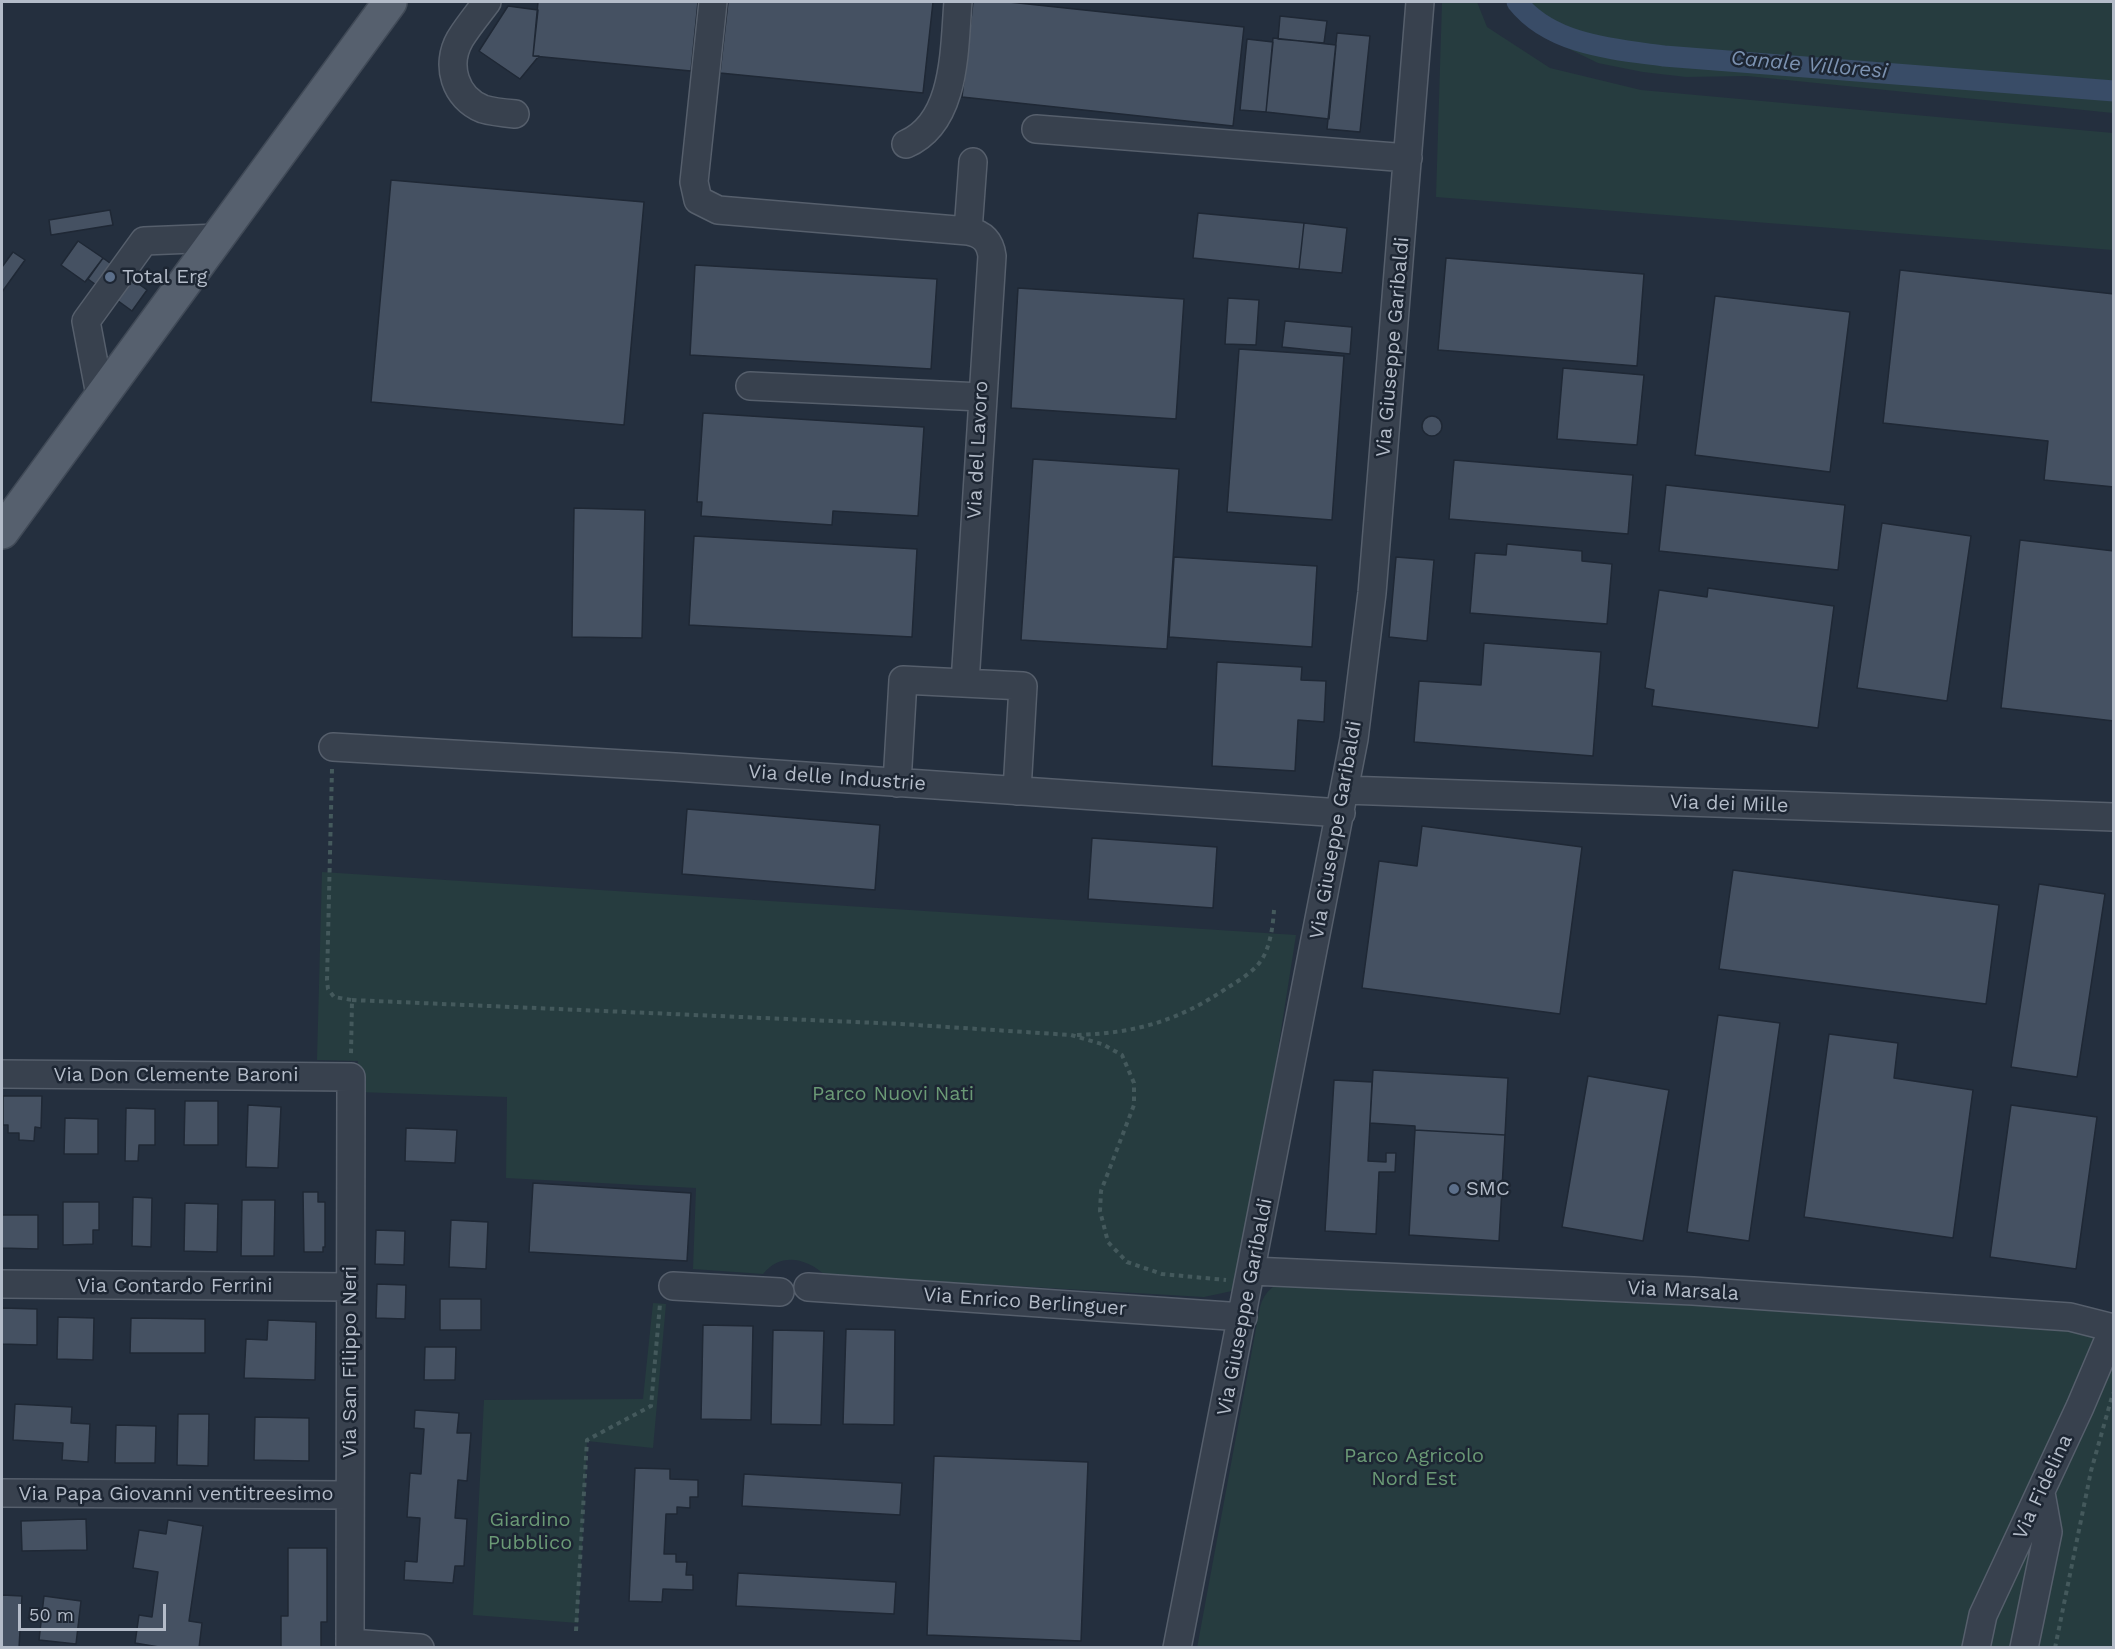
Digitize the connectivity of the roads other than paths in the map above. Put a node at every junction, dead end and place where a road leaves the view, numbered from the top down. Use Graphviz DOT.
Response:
graph roads {
  1 [pos="390,2"];
  2 [pos="487,2"];
  3 [pos="713,2"];
  4 [pos="958,2"];
  5 [pos="1420,2"];
  6 [pos="515,114"];
  7 [pos="1036,129"];
  8 [pos="906,144"];
  9 [pos="1408,158"];
  10 [pos="974,162"];
  11 [pos="968,231"];
  12 [pos="218,238"];
  13 [pos="750,386"];
  14 [pos="100,395"];
  15 [pos="981,397"];
  16 [pos="2,532"];
  17 [pos="965,683"];
  18 [pos="333,747"];
  19 [pos="897,783"];
  20 [pos="1017,791"];
  21 [pos="1343,802"];
  22 [pos="2114,817"];
  23 [pos="2,1074"];
  24 [pos="351,1077"];
  25 [pos="1251,1277"];
  26 [pos="2,1284"];
  27 [pos="349,1287"];
  28 [pos="673,1287"];
  29 [pos="1243,1317"];
  30 [pos="2113,1327"];
  31 [pos="2041,1492"];
  32 [pos="2,1493"];
  33 [pos="350,1495"];
  34 [pos="350,1645"];
  35 [pos="420,1647"];
  36 [pos="1178,1647"];
  37 [pos="1976,1647"];
  38 [pos="2024,1647"];
  1 -- 12 [label="main road"];
  2 -- 6 [label="street"];
  3 -- 11 [label="street"];
  4 -- 8 [label="street"];
  5 -- 9 [label="street, Via Giuseppe Garibaldi"];
  7 -- 9 [label="street"];
  9 -- 21 [label="street, Via Giuseppe Garibaldi"];
  10 -- 11 [label="street"];
  11 -- 15 [label="street, Via del Lavoro"];
  12 -- 14 [label="main road"];
  12 -- 14 [label="street"];
  13 -- 15 [label="street"];
  14 -- 16 [label="main road"];
  15 -- 17 [label="street, Via del Lavoro"];
  17 -- 19 [label="street"];
  17 -- 20 [label="street"];
  18 -- 19 [label="street, Via delle Industrie"];
  19 -- 20 [label="street, Via delle Industrie"];
  20 -- 21 [label="street, Via delle Industrie"];
  21 -- 22 [label="street, Via dei Mille"];
  21 -- 25 [label="street, Via Giuseppe Garibaldi"];
  23 -- 24 [label="street, Via Don Clemente Baroni"];
  24 -- 27 [label="street, Via San Filippo Neri"];
  25 -- 29 [label="street, Via Giuseppe Garibaldi"];
  25 -- 30 [label="street, Via Marsala"];
  26 -- 27 [label="street, Via Contardo Ferrini"];
  27 -- 33 [label="street, Via San Filippo Neri"];
  28 -- 29 [label="street, Via Enrico Berlinguer"];
  29 -- 36 [label="street, Via Giuseppe Garibaldi"];
  30 -- 31 [label="street, Via Fidelina"];
  31 -- 37 [label="street, Via Fidelina"];
  31 -- 38 [label="street"];
  32 -- 33 [label="street, Via Papa Giovanni ventitreesimo"];
  33 -- 34 [label="street, Via San Filippo Neri"];
  34 -- 35 [label="street"];
}
